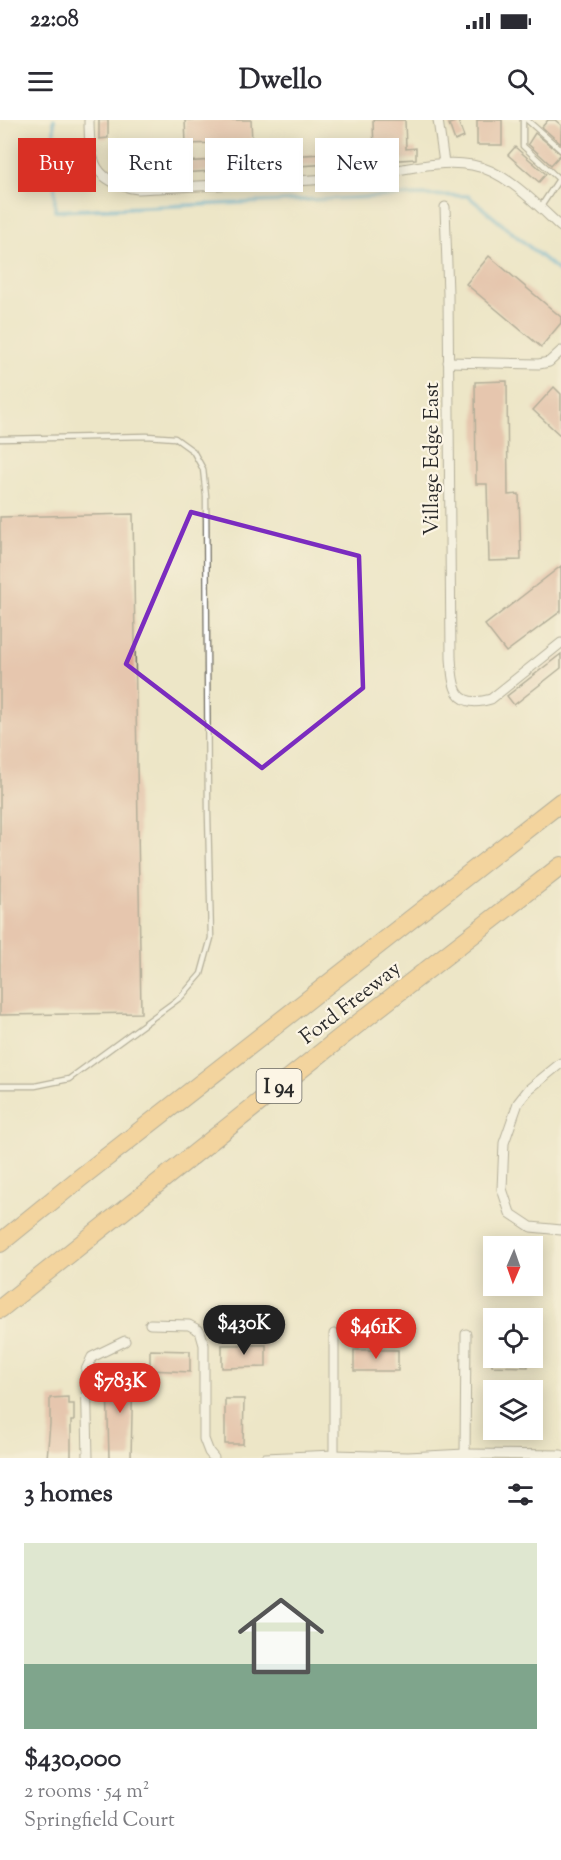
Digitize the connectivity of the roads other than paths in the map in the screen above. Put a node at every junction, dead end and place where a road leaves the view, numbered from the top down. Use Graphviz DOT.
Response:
graph roads {
  1 [pos="89,120"];
  2 [pos="438,120"];
  3 [pos="525,120"];
  4 [pos="561,150"];
  5 [pos="444,163"];
  6 [pos="560,178"];
  7 [pos="445,207"];
  8 [pos="540,208"];
  9 [pos="561,227"];
  10 [pos="560,354"];
  11 [pos="448,362"];
  12 [pos="0,438"];
  13 [pos="561,643"];
  14 [pos="561,802"];
  15 [pos="561,866"];
  16 [pos="561,1063"];
  17 [pos="0,1086"];
  18 [pos="561,1230"];
  19 [pos="0,1243"];
  20 [pos="0,1309"];
  21 [pos="150,1324"];
  22 [pos="334,1334"];
  23 [pos="466,1334"];
  24 [pos="125,1341"];
  25 [pos="465,1454"];
  26 [pos="334,1455"];
  27 [pos="561,1455"];
  28 [pos="408,1457"];
  29 [pos="519,1457"];
  30 [pos="88,1458"];
  31 [pos="214,1458"];
  32 [pos="265,1458"];
  1 -- 5 [label="street"];
  2 -- 5 [label="street"];
  3 -- 4 [label="lane"];
  3 -- 6 [label="lane"];
  5 -- 8 [label="street"];
  6 -- 8 [label="lane"];
  7 -- 11 [label="street, Village Edge East"];
  8 -- 9 [label="street"];
  10 -- 11 [label="street"];
  11 -- 13 [label="street, Village Edge East"];
  12 -- 17 [label="lane"];
  14 -- 19 [label="highway, Ford Freeway / I 94"];
  15 -- 20 [label="highway, Ford Freeway / I 94"];
  16 -- 18 [label="street"];
  21 -- 31 [label="street"];
  22 -- 26 [label="street"];
  23 -- 25 [label="street"];
  24 -- 30 [label="street"];
  25 -- 28 [label="street"];
  25 -- 29 [label="street"];
  26 -- 28 [label="street"];
  26 -- 32 [label="street"];
  27 -- 29 [label="street"];
}
